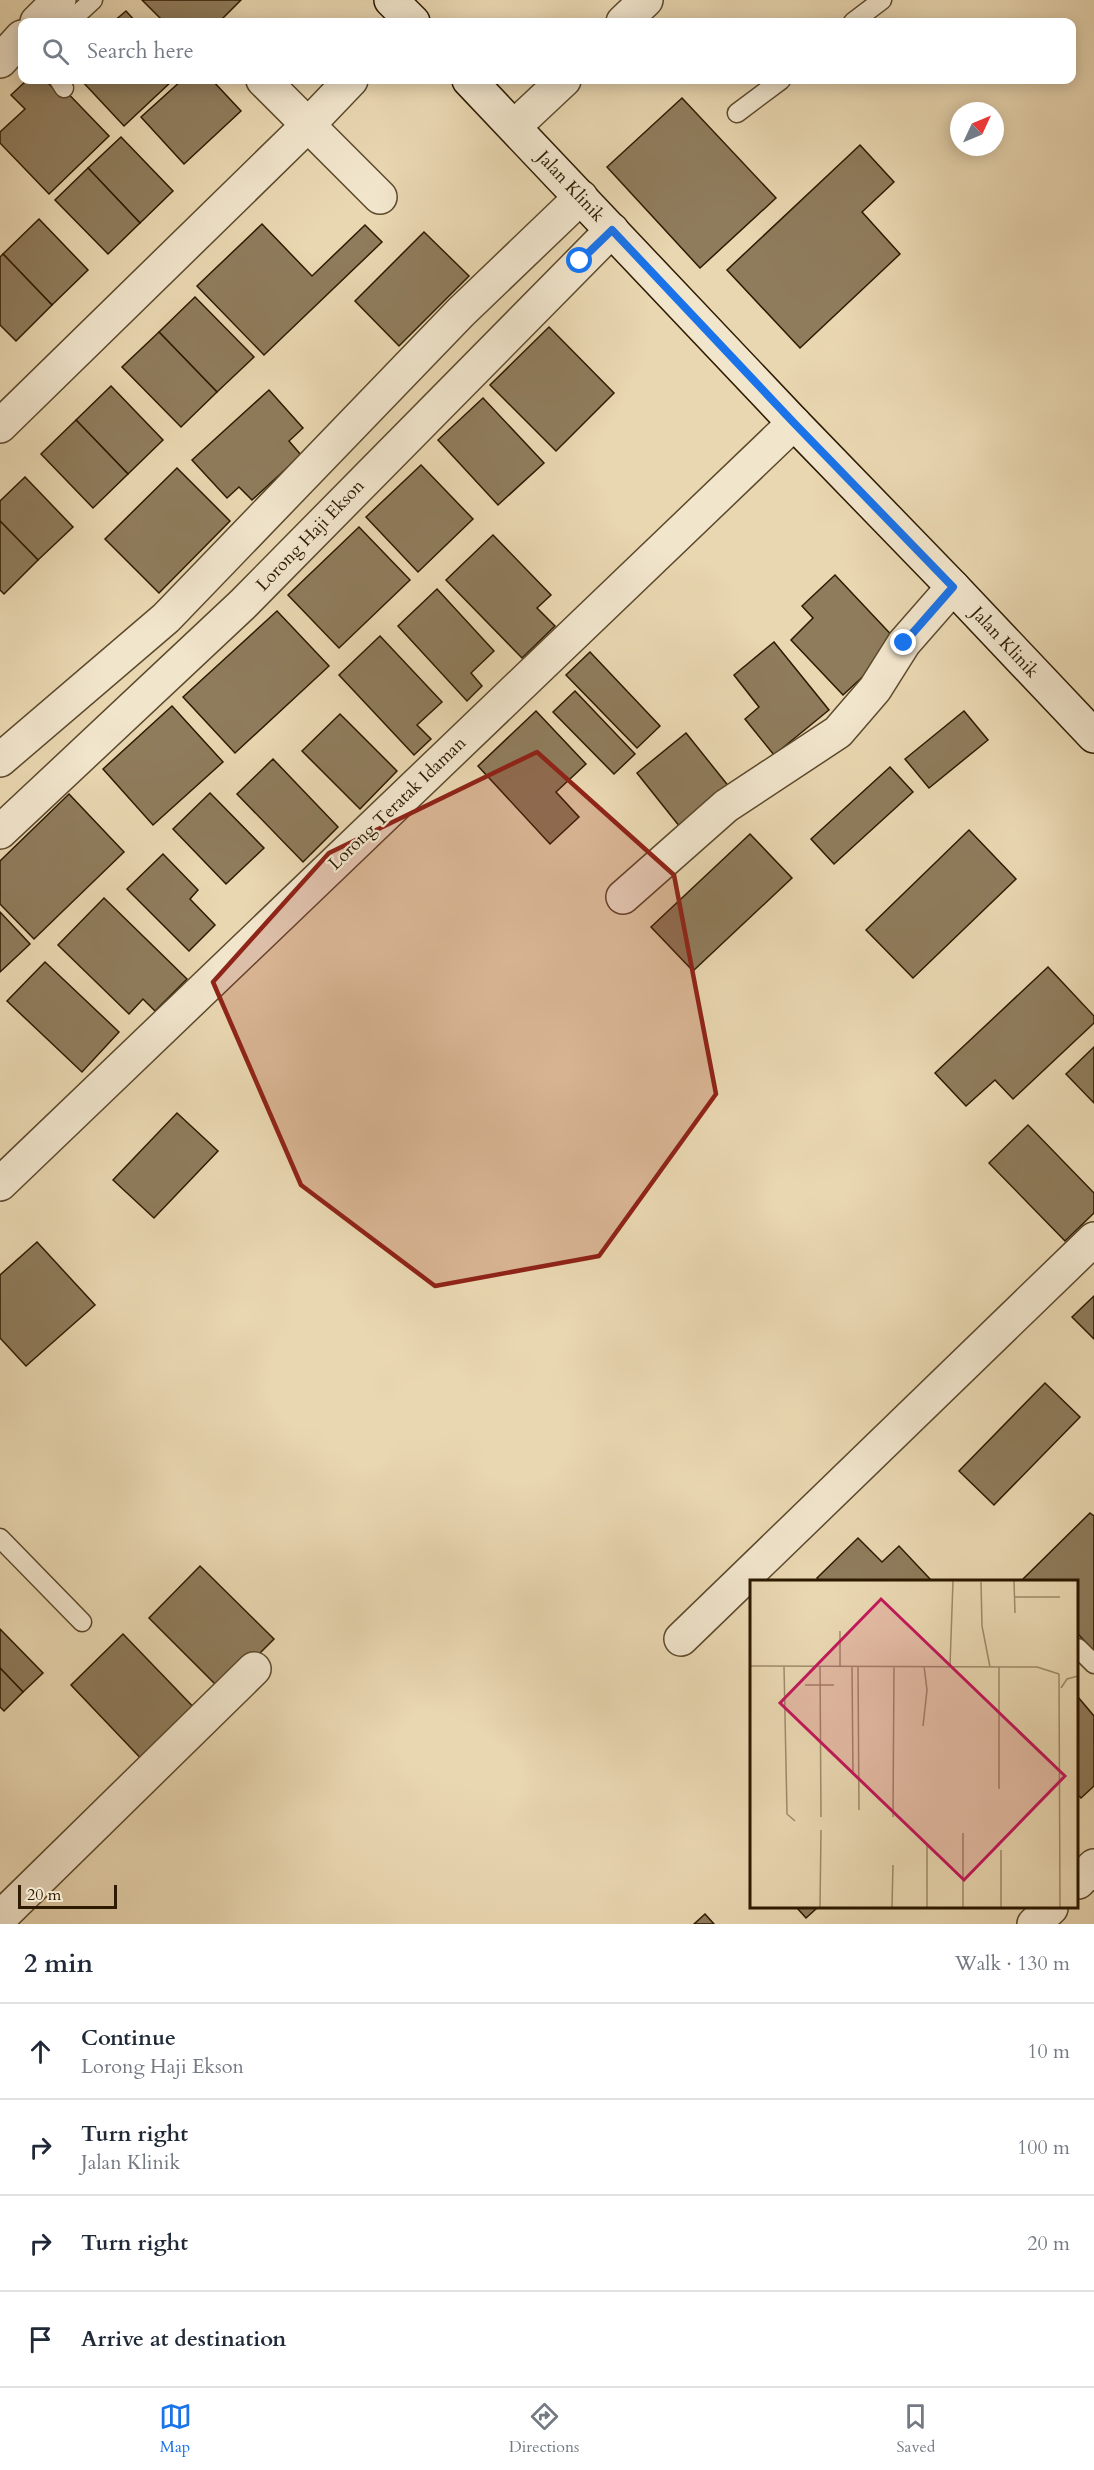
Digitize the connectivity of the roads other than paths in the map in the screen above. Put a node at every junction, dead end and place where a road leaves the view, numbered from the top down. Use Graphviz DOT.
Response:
graph roads {
  1 [pos="59,0"];
  2 [pos="93,0"];
  3 [pos="646,0"];
  4 [pos="882,0"];
  5 [pos="41,18"];
  6 [pos="73,18"];
  7 [pos="627,18"];
  8 [pos="858,18"];
  9 [pos="18,41"];
  10 [pos="0,61"];
  11 [pos="267,84"];
  12 [pos="347,84"];
  13 [pos="473,84"];
  14 [pos="560,84"];
  15 [pos="776,84"];
  16 [pos="737,113"];
  17 [pos="308,125"];
  18 [pos="515,126"];
  19 [pos="380,197"];
  20 [pos="581,197"];
  21 [pos="612,230"];
  22 [pos="794,423"];
  23 [pos="0,426"];
  24 [pos="953,587"];
  25 [pos="1093,732"];
  26 [pos="0,760"];
  27 [pos="0,832"];
  28 [pos="623,897"];
  29 [pos="0,1184"];
  30 [pos="1094,1239"];
  31 [pos="0,1538"];
  32 [pos="82,1622"];
  33 [pos="681,1639"];
  34 [pos="1079,1650"];
  35 [pos="1094,1664"];
  36 [pos="254,1669"];
  37 [pos="1094,1866"];
  38 [pos="1079,1880"];
  39 [pos="1050,1909"];
  40 [pos="0,1918"];
  41 [pos="1034,1924"];
  1 -- 5 [label="street"];
  2 -- 6 [label="lane"];
  3 -- 7 [label="street"];
  4 -- 8 [label="lane"];
  9 -- 10 [label="street"];
  11 -- 17 [label="street"];
  12 -- 17 [label="street"];
  13 -- 18 [label="street, Jalan Klinik"];
  14 -- 18 [label="street"];
  15 -- 16 [label="lane"];
  17 -- 19 [label="street"];
  17 -- 23 [label="street"];
  18 -- 20 [label="street, Jalan Klinik"];
  20 -- 21 [label="street, Jalan Klinik"];
  20 -- 26 [label="street"];
  21 -- 22 [label="street, Jalan Klinik"];
  21 -- 27 [label="street, Lorong Haji Ekson"];
  22 -- 24 [label="street, Jalan Klinik"];
  22 -- 29 [label="street, Lorong Teratak Idaman"];
  24 -- 25 [label="street, Jalan Klinik"];
  24 -- 28 [label="street"];
  30 -- 33 [label="street"];
  31 -- 32 [label="lane"];
  34 -- 35 [label="lane"];
  36 -- 40 [label="street"];
  37 -- 38 [label="street"];
  39 -- 41 [label="street"];
}
